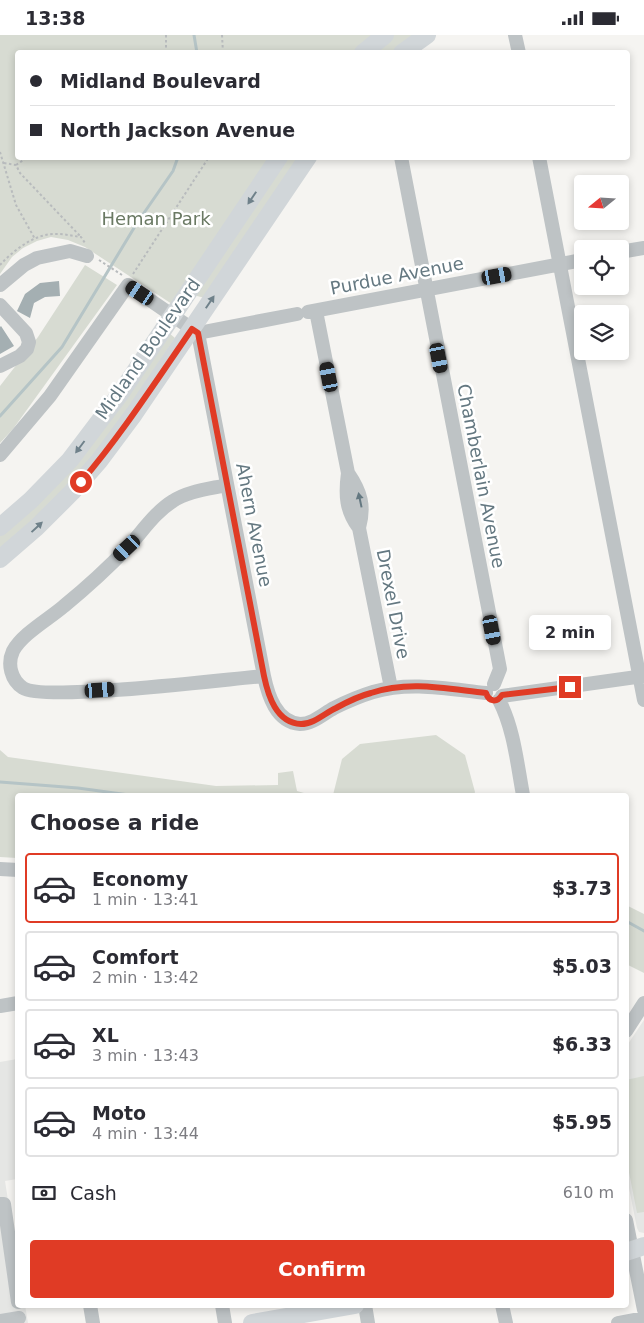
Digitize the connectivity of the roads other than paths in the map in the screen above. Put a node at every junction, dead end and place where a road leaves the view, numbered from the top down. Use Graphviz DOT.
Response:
graph roads {
  1 [pos="385,35"];
  2 [pos="427,35"];
  3 [pos="516,35"];
  4 [pos="367,50"];
  5 [pos="406,50"];
  6 [pos="518,50"];
  7 [pos="277,160"];
  8 [pos="306,160"];
  9 [pos="402,160"];
  10 [pos="540,160"];
  11 [pos="644,248"];
  12 [pos="629,251"];
  13 [pos="93,258"];
  14 [pos="574,261"];
  15 [pos="560,264"];
  16 [pos="0,285"];
  17 [pos="426,289"];
  18 [pos="0,305"];
  19 [pos="307,312"];
  20 [pos="172,315"];
  21 [pos="195,331"];
  22 [pos="0,366"];
  23 [pos="0,455"];
  24 [pos="227,485"];
  25 [pos="0,527"];
  26 [pos="0,559"];
  27 [pos="264,676"];
  28 [pos="642,676"];
  29 [pos="391,688"];
  30 [pos="495,693"];
  31 [pos="644,700"];
  32 [pos="523,793"];
  33 [pos="0,869"];
  34 [pos="15,870"];
  35 [pos="644,1003"];
  36 [pos="15,1004"];
  37 [pos="0,1007"];
  38 [pos="629,1026"];
  39 [pos="0,1204"];
  40 [pos="629,1231"];
  41 [pos="634,1249"];
  42 [pos="15,1283"];
  43 [pos="90,1308"];
  44 [pos="222,1308"];
  45 [pos="338,1308"];
  46 [pos="366,1308"];
  47 [pos="503,1308"];
  48 [pos="644,1311"];
  49 [pos="19,1312"];
  50 [pos="644,1318"];
  51 [pos="0,1321"];
  52 [pos="93,1323"];
  53 [pos="225,1323"];
  54 [pos="252,1323"];
  55 [pos="368,1323"];
  56 [pos="506,1323"];
  57 [pos="618,1323"];
  1 -- 4 [label="main road"];
  2 -- 5 [label="main road"];
  3 -- 6 [label="street"];
  7 -- 20 [label="main road, Midland Boulevard, one-way"];
  21 -- 8 [label="main road, Midland Boulevard, one-way"];
  9 -- 17 [label="street, Chamberlain Avenue"];
  10 -- 15 [label="street"];
  11 -- 12 [label="street"];
  13 -- 16 [label="street"];
  14 -- 15 [label="street, Purdue Avenue"];
  15 -- 17 [label="street, Purdue Avenue"];
  15 -- 28 [label="street"];
  17 -- 19 [label="street, Purdue Avenue"];
  17 -- 30 [label="street, Chamberlain Avenue"];
  18 -- 22 [label="street"];
  19 -- 21 [label="street, Purdue Avenue"];
  19 -- 29 [label="street, Drexel Drive"];
  20 -- 21 [label="street"];
  20 -- 23 [label="street"];
  20 -- 25 [label="main road, Midland Boulevard, one-way"];
  21 -- 24 [label="street, Ahern Avenue"];
  26 -- 21 [label="main road, Midland Boulevard, one-way"];
  24 -- 27 [label="street, Ahern Avenue"];
  24 -- 27 [label="street"];
  27 -- 29 [label="street, Ahern Avenue"];
  28 -- 30 [label="street"];
  28 -- 31 [label="street"];
  29 -- 30 [label="street"];
  30 -- 32 [label="street"];
  33 -- 34 [label="street"];
  35 -- 38 [label="street"];
  36 -- 37 [label="street"];
  39 -- 42 [label="street"];
  40 -- 41 [label="street"];
  41 -- 48 [label="street"];
  43 -- 52 [label="street"];
  44 -- 53 [label="street"];
  45 -- 54 [label="main road"];
  46 -- 55 [label="street"];
  47 -- 56 [label="street"];
  49 -- 51 [label="street"];
  50 -- 57 [label="street"];
}
